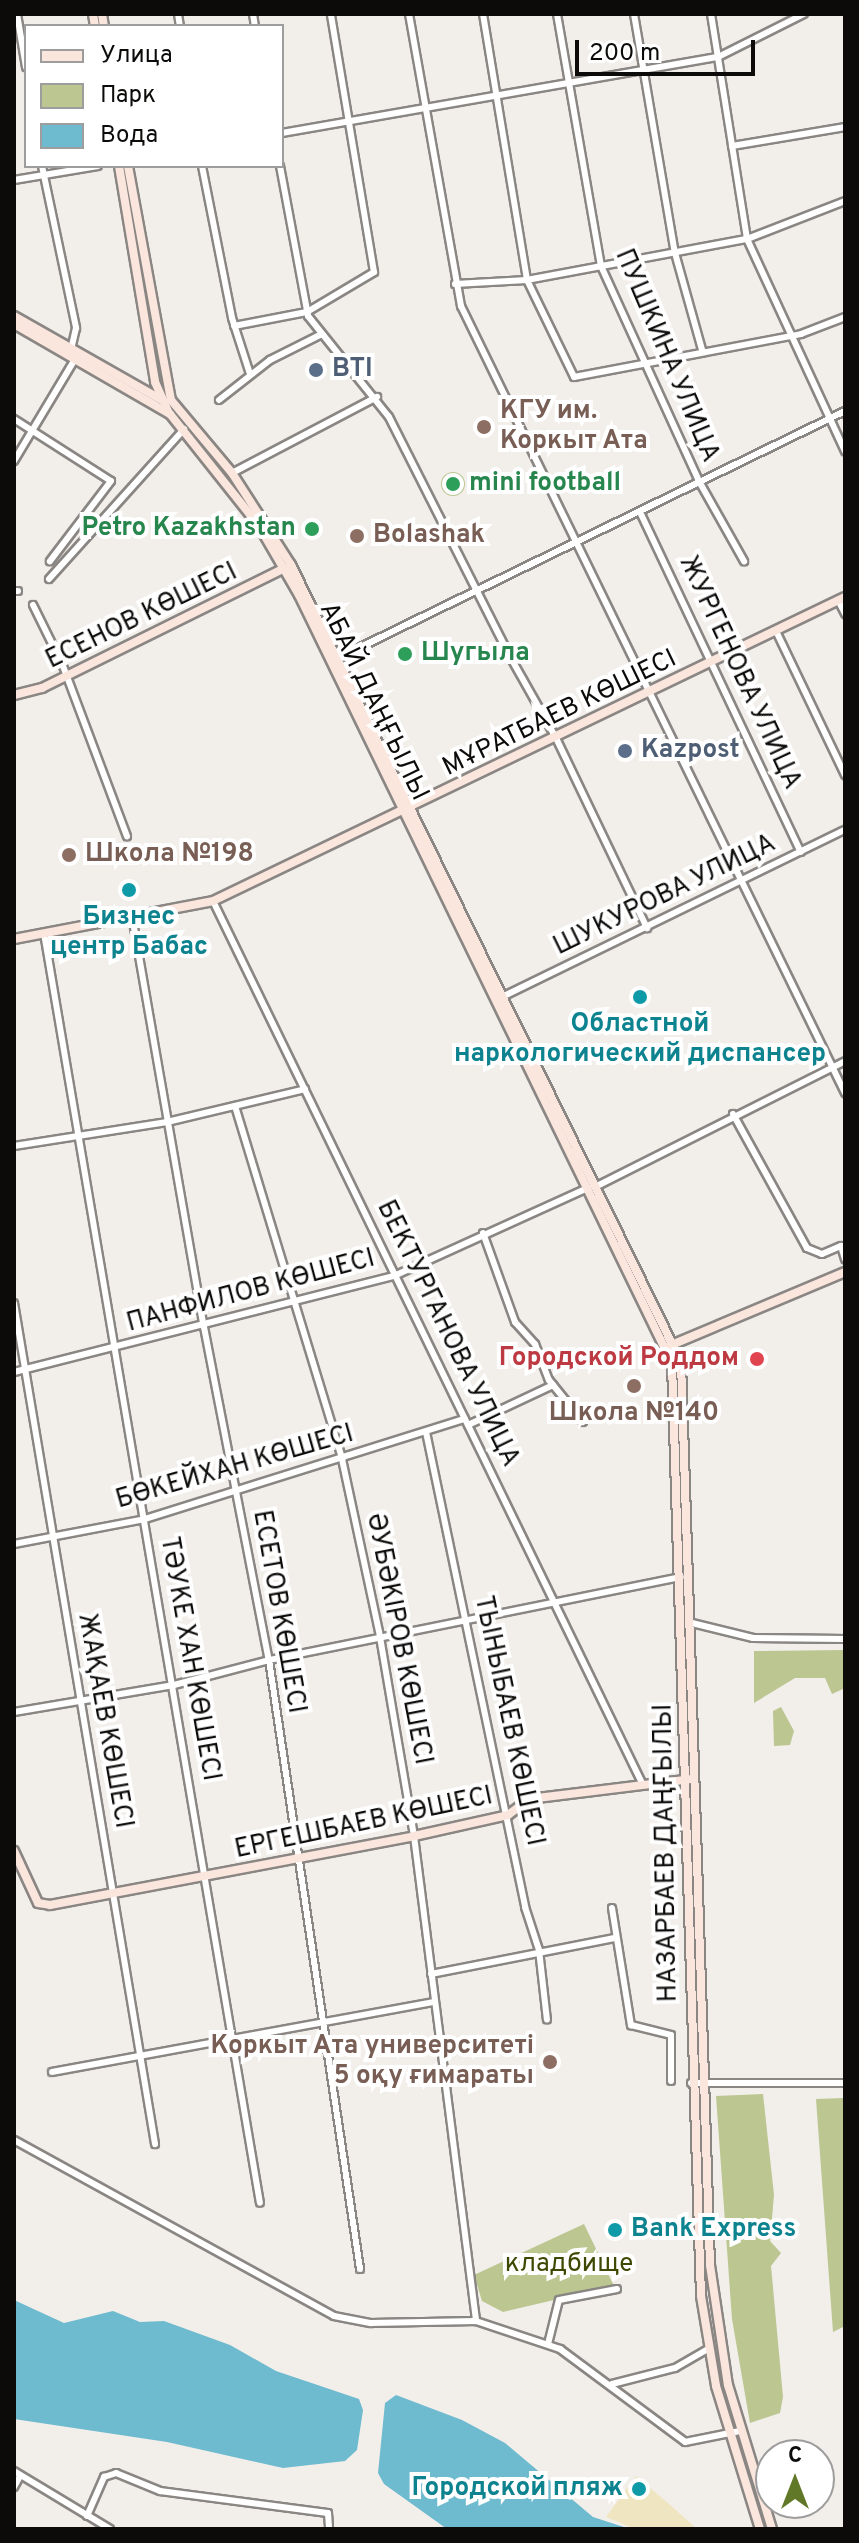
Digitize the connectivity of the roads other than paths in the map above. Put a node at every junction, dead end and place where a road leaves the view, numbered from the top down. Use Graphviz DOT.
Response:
graph roads {
  1 [pos="17,14"];
  2 [pos="331,14"];
  3 [pos="409,14"];
  4 [pos="483,14"];
  5 [pos="557,14"];
  6 [pos="634,14"];
  7 [pos="711,14"];
  8 [pos="804,14"];
  9 [pos="24,55"];
  10 [pos="718,57"];
  11 [pos="644,70"];
  12 [pos="569,83"];
  13 [pos="497,96"];
  14 [pos="426,108"];
  15 [pos="350,122"];
  16 [pos="845,127"];
  17 [pos="284,133"];
  18 [pos="732,146"];
  19 [pos="42,168"];
  20 [pos="86,168"];
  21 [pos="119,168"];
  22 [pos="128,168"];
  23 [pos="202,168"];
  24 [pos="280,168"];
  25 [pos="43,175"];
  26 [pos="14,180"];
  27 [pos="845,201"];
  28 [pos="747,239"];
  29 [pos="675,253"];
  30 [pos="601,266"];
  31 [pos="527,280"];
  32 [pos="455,284"];
  33 [pos="307,312"];
  34 [pos="14,316"];
  35 [pos="845,317"];
  36 [pos="14,324"];
  37 [pos="234,326"];
  38 [pos="322,334"];
  39 [pos="791,336"];
  40 [pos="71,349"];
  41 [pos="702,350"];
  42 [pos="75,359"];
  43 [pos="645,362"];
  44 [pos="153,368"];
  45 [pos="250,374"];
  46 [pos="135,386"];
  47 [pos="377,397"];
  48 [pos="161,400"];
  49 [pos="219,400"];
  50 [pos="845,411"];
  51 [pos="174,412"];
  52 [pos="829,418"];
  53 [pos="14,419"];
  54 [pos="184,429"];
  55 [pos="35,430"];
  56 [pos="845,451"];
  57 [pos="14,461"];
  58 [pos="232,479"];
  59 [pos="700,483"];
  60 [pos="640,512"];
  61 [pos="574,544"];
  62 [pos="50,561"];
  63 [pos="744,561"];
  64 [pos="288,567"];
  65 [pos="49,579"];
  66 [pos="477,592"];
  67 [pos="842,598"];
  68 [pos="33,605"];
  69 [pos="845,614"];
  70 [pos="776,631"];
  71 [pos="334,660"];
  72 [pos="714,662"];
  73 [pos="63,677"];
  74 [pos="648,694"];
  75 [pos="14,695"];
  76 [pos="556,738"];
  77 [pos="845,775"];
  78 [pos="407,810"];
  79 [pos="845,830"];
  80 [pos="127,836"];
  81 [pos="801,852"];
  82 [pos="741,882"];
  83 [pos="213,901"];
  84 [pos="132,916"];
  85 [pos="647,928"];
  86 [pos="44,933"];
  87 [pos="14,939"];
  88 [pos="502,997"];
  89 [pos="845,1061"];
  90 [pos="832,1067"];
  91 [pos="305,1089"];
  92 [pos="845,1093"];
  93 [pos="235,1106"];
  94 [pos="733,1114"];
  95 [pos="167,1122"];
  96 [pos="79,1137"];
  97 [pos="14,1146"];
  98 [pos="595,1186"];
  99 [pos="483,1233"];
  100 [pos="845,1259"];
  101 [pos="845,1272"];
  102 [pos="396,1275"];
  103 [pos="14,1303"];
  104 [pos="294,1304"];
  105 [pos="204,1327"];
  106 [pos="669,1346"];
  107 [pos="115,1348"];
  108 [pos="25,1370"];
  109 [pos="14,1372"];
  110 [pos="553,1385"];
  111 [pos="467,1422"];
  112 [pos="583,1422"];
  113 [pos="426,1432"];
  114 [pos="342,1459"];
  115 [pos="236,1493"];
  116 [pos="145,1519"];
  117 [pos="53,1538"];
  118 [pos="14,1544"];
  119 [pos="691,1575"];
  120 [pos="680,1577"];
  121 [pos="557,1600"];
  122 [pos="466,1619"];
  123 [pos="692,1623"];
  124 [pos="380,1637"];
  125 [pos="845,1639"];
  126 [pos="269,1660"];
  127 [pos="174,1685"];
  128 [pos="80,1698"];
  129 [pos="14,1712"];
  130 [pos="691,1780"];
  131 [pos="643,1785"];
  132 [pos="508,1815"];
  133 [pos="414,1836"];
  134 [pos="14,1851"];
  135 [pos="297,1859"];
  136 [pos="206,1877"];
  137 [pos="113,1893"];
  138 [pos="612,1908"];
  139 [pos="615,1938"];
  140 [pos="539,1950"];
  141 [pos="431,1974"];
  142 [pos="433,2002"];
  143 [pos="547,2020"];
  144 [pos="322,2023"];
  145 [pos="232,2039"];
  146 [pos="140,2056"];
  147 [pos="52,2072"];
  148 [pos="671,2081"];
  149 [pos="696,2083"];
  150 [pos="845,2083"];
  151 [pos="14,2140"];
  152 [pos="155,2144"];
  153 [pos="260,2203"];
  154 [pos="360,2269"];
  155 [pos="617,2289"];
  156 [pos="476,2321"];
  157 [pos="548,2344"];
  158 [pos="709,2348"];
  159 [pos="612,2384"];
  160 [pos="740,2431"];
  161 [pos="730,2435"];
  162 [pos="17,2474"];
  163 [pos="14,2487"];
  164 [pos="87,2516"];
  165 [pos="110,2529"];
  166 [pos="329,2529"];
  167 [pos="760,2529"];
  168 [pos="772,2529"];
  1 -- 9 [label="street"];
  2 -- 15 [label="street"];
  3 -- 14 [label="street"];
  4 -- 13 [label="street"];
  5 -- 12 [label="street, ПУШКИНА УЛИЦА"];
  6 -- 11 [label="street"];
  7 -- 10 [label="street"];
  8 -- 10 [label="street"];
  10 -- 11 [label="street"];
  10 -- 18 [label="street"];
  11 -- 12 [label="street"];
  11 -- 29 [label="street"];
  12 -- 13 [label="street"];
  12 -- 30 [label="street, ПУШКИНА УЛИЦА"];
  13 -- 14 [label="street"];
  13 -- 31 [label="street"];
  14 -- 15 [label="street"];
  14 -- 32 [label="street"];
  15 -- 17 [label="street"];
  15 -- 33 [label="street"];
  16 -- 18 [label="street"];
  18 -- 28 [label="street"];
  19 -- 25 [label="street"];
  20 -- 25 [label="street"];
  21 -- 44 [label="main road"];
  22 -- 51 [label="main road"];
  23 -- 37 [label="street"];
  24 -- 33 [label="street"];
  25 -- 26 [label="street"];
  25 -- 40 [label="street"];
  27 -- 28 [label="street"];
  28 -- 29 [label="street"];
  28 -- 39 [label="street"];
  29 -- 30 [label="street"];
  29 -- 41 [label="street"];
  30 -- 31 [label="street"];
  30 -- 43 [label="street, ПУШКИНА УЛИЦА"];
  31 -- 32 [label="street"];
  31 -- 43 [label="street"];
  32 -- 61 [label="street"];
  33 -- 37 [label="street"];
  33 -- 38 [label="street"];
  34 -- 40 [label="main road"];
  35 -- 39 [label="street"];
  36 -- 42 [label="main road, АБАЙ ДАҢҒЫЛЫ"];
  37 -- 45 [label="street"];
  38 -- 45 [label="street"];
  38 -- 47 [label="street"];
  39 -- 41 [label="street"];
  39 -- 52 [label="street"];
  40 -- 46 [label="main road"];
  41 -- 43 [label="street"];
  42 -- 51 [label="main road, АБАЙ ДАҢҒЫЛЫ"];
  42 -- 55 [label="street"];
  43 -- 59 [label="street, ПУШКИНА УЛИЦА"];
  44 -- 46 [label="main road"];
  44 -- 48 [label="main road"];
  45 -- 49 [label="street"];
  46 -- 48 [label="main road"];
  47 -- 58 [label="street"];
  47 -- 66 [label="street"];
  48 -- 51 [label="main road"];
  50 -- 52 [label="street"];
  51 -- 54 [label="main road, АБАЙ ДАҢҒЫЛЫ"];
  51 -- 58 [label="main road, АБАЙ ДАҢҒЫЛЫ"];
  52 -- 56 [label="street"];
  52 -- 59 [label="street"];
  53 -- 55 [label="street"];
  54 -- 58 [label="main road, АБАЙ ДАҢҒЫЛЫ"];
  54 -- 65 [label="street"];
  55 -- 57 [label="street"];
  55 -- 62 [label="street"];
  58 -- 64 [label="main road, АБАЙ ДАҢҒЫЛЫ"];
  59 -- 60 [label="street"];
  59 -- 63 [label="street, ПУШКИНА УЛИЦА"];
  60 -- 61 [label="street"];
  60 -- 72 [label="street, ЖУРГЕНОВА УЛИЦА"];
  61 -- 66 [label="street"];
  61 -- 74 [label="street"];
  64 -- 71 [label="main road, АБАЙ ДАҢҒЫЛЫ"];
  64 -- 73 [label="main road, ЕСЕНОВ КӨШЕСІ"];
  66 -- 71 [label="street"];
  66 -- 76 [label="street"];
  67 -- 69 [label="street"];
  67 -- 70 [label="main road, МҰРАТБАЕВ КӨШЕСІ"];
  68 -- 73 [label="street"];
  70 -- 72 [label="main road, МҰРАТБАЕВ КӨШЕСІ"];
  70 -- 77 [label="street"];
  71 -- 78 [label="main road, АБАЙ ДАҢҒЫЛЫ"];
  72 -- 74 [label="main road, МҰРАТБАЕВ КӨШЕСІ"];
  72 -- 81 [label="street, ЖУРГЕНОВА УЛИЦА"];
  73 -- 75 [label="main road, ЕСЕНОВ КӨШЕСІ"];
  73 -- 80 [label="street"];
  74 -- 76 [label="main road, МҰРАТБАЕВ КӨШЕСІ"];
  74 -- 82 [label="street"];
  76 -- 78 [label="main road, МҰРАТБАЕВ КӨШЕСІ"];
  76 -- 85 [label="street"];
  78 -- 83 [label="main road, МҰРАТБАЕВ КӨШЕСІ"];
  78 -- 88 [label="main road, АБАЙ ДАҢҒЫЛЫ"];
  78 -- 98 [label="main road, АБАЙ ДАҢҒЫЛЫ"];
  79 -- 81 [label="street, ШУКУРОВА УЛИЦА"];
  81 -- 82 [label="street, ШУКУРОВА УЛИЦА"];
  82 -- 85 [label="street, ШУКУРОВА УЛИЦА"];
  82 -- 90 [label="street"];
  83 -- 84 [label="main road, МҰРАТБАЕВ КӨШЕСІ"];
  83 -- 91 [label="street, БЕКТУРГАНОВА УЛИЦА"];
  84 -- 86 [label="main road, МҰРАТБАЕВ КӨШЕСІ"];
  84 -- 95 [label="street, ЕСЕТОВ КӨШЕСІ"];
  85 -- 88 [label="street, ШУКУРОВА УЛИЦА"];
  86 -- 87 [label="main road, МҰРАТБАЕВ КӨШЕСІ"];
  86 -- 96 [label="street, ТӘУКЕ ХАН КӨШЕСІ"];
  88 -- 98 [label="main road, АБАЙ ДАҢҒЫЛЫ"];
  89 -- 90 [label="street"];
  90 -- 92 [label="street"];
  90 -- 94 [label="street"];
  91 -- 93 [label="street"];
  91 -- 102 [label="street, БЕКТУРГАНОВА УЛИЦА"];
  93 -- 95 [label="street"];
  93 -- 104 [label="street, ӘУБӘКІРОВ КӨШЕСІ"];
  94 -- 98 [label="street"];
  94 -- 100 [label="street"];
  95 -- 96 [label="street"];
  95 -- 105 [label="street, ЕСЕТОВ КӨШЕСІ"];
  96 -- 97 [label="street"];
  96 -- 107 [label="street, ТӘУКЕ ХАН КӨШЕСІ"];
  98 -- 99 [label="street, ПАНФИЛОВ КӨШЕСІ"];
  98 -- 106 [label="main road, НАЗАРБАЕВ ДАҢҒЫЛЫ"];
  99 -- 102 [label="street, ПАНФИЛОВ КӨШЕСІ"];
  99 -- 110 [label="street"];
  101 -- 106 [label="main road"];
  102 -- 104 [label="street, ПАНФИЛОВ КӨШЕСІ"];
  102 -- 111 [label="street, БЕКТУРГАНОВА УЛИЦА"];
  103 -- 108 [label="street, ЖАҚАЕВ КӨШЕСІ"];
  104 -- 105 [label="street, ПАНФИЛОВ КӨШЕСІ"];
  104 -- 114 [label="street, ӘУБӘКІРОВ КӨШЕСІ"];
  105 -- 107 [label="street, ПАНФИЛОВ КӨШЕСІ"];
  105 -- 115 [label="street, ЕСЕТОВ КӨШЕСІ"];
  106 -- 119 [label="main road, НАЗАРБАЕВ ДАҢҒЫЛЫ"];
  106 -- 120 [label="main road, НАЗАРБАЕВ ДАҢҒЫЛЫ"];
  107 -- 108 [label="street, ПАНФИЛОВ КӨШЕСІ"];
  107 -- 116 [label="street, ТӘУКЕ ХАН КӨШЕСІ"];
  108 -- 109 [label="street, ПАНФИЛОВ КӨШЕСІ"];
  108 -- 117 [label="street, ЖАҚАЕВ КӨШЕСІ"];
  110 -- 111 [label="street, БӨКЕЙХАН КӨШЕСІ"];
  110 -- 112 [label="street"];
  111 -- 113 [label="street, БӨКЕЙХАН КӨШЕСІ"];
  111 -- 121 [label="street, БЕКТУРГАНОВА УЛИЦА"];
  113 -- 114 [label="street, БӨКЕЙХАН КӨШЕСІ"];
  113 -- 122 [label="street, ТЫНЫБАЕВ КӨШЕСІ"];
  114 -- 115 [label="street, БӨКЕЙХАН КӨШЕСІ"];
  114 -- 124 [label="street, ӘУБӘКІРОВ КӨШЕСІ"];
  115 -- 116 [label="street, БӨКЕЙХАН КӨШЕСІ"];
  115 -- 126 [label="street, ЕСЕТОВ КӨШЕСІ"];
  116 -- 117 [label="street, БӨКЕЙХАН КӨШЕСІ"];
  116 -- 127 [label="street, ТӘУКЕ ХАН КӨШЕСІ"];
  117 -- 118 [label="street, БӨКЕЙХАН КӨШЕСІ"];
  117 -- 128 [label="street, ЖАҚАЕВ КӨШЕСІ"];
  119 -- 120 [label="street"];
  119 -- 123 [label="main road, НАЗАРБАЕВ ДАҢҒЫЛЫ"];
  120 -- 121 [label="street"];
  120 -- 130 [label="main road, НАЗАРБАЕВ ДАҢҒЫЛЫ"];
  121 -- 122 [label="street"];
  121 -- 131 [label="street, БЕКТУРГАНОВА УЛИЦА"];
  122 -- 124 [label="street"];
  122 -- 132 [label="street, ТЫНЫБАЕВ КӨШЕСІ"];
  123 -- 125 [label="street"];
  123 -- 130 [label="main road, НАЗАРБАЕВ ДАҢҒЫЛЫ"];
  124 -- 126 [label="street"];
  124 -- 133 [label="street, ӘУБӘКІРОВ КӨШЕСІ"];
  126 -- 127 [label="street"];
  126 -- 135 [label="street, ЕСЕТОВ КӨШЕСІ"];
  127 -- 128 [label="street"];
  127 -- 136 [label="street, ТӘУКЕ ХАН КӨШЕСІ"];
  128 -- 129 [label="street"];
  128 -- 137 [label="street, ЖАҚАЕВ КӨШЕСІ"];
  130 -- 131 [label="main road, ЕРГЕШБАЕВ КӨШЕСІ"];
  130 -- 149 [label="main road, НАЗАРБАЕВ ДАҢҒЫЛЫ"];
  131 -- 132 [label="main road, ЕРГЕШБАЕВ КӨШЕСІ"];
  132 -- 133 [label="main road, ЕРГЕШБАЕВ КӨШЕСІ"];
  132 -- 140 [label="street, ТЫНЫБАЕВ КӨШЕСІ"];
  133 -- 135 [label="main road, ЕРГЕШБАЕВ КӨШЕСІ"];
  133 -- 141 [label="street, ӘУБӘКІРОВ КӨШЕСІ"];
  134 -- 137 [label="main road, ЕРГЕШБАЕВ КӨШЕСІ"];
  135 -- 136 [label="main road, ЕРГЕШБАЕВ КӨШЕСІ"];
  135 -- 144 [label="street, ЕСЕТОВ КӨШЕСІ"];
  136 -- 137 [label="main road, ЕРГЕШБАЕВ КӨШЕСІ"];
  136 -- 145 [label="street, ТӘУКЕ ХАН КӨШЕСІ"];
  137 -- 146 [label="street, ЖАҚАЕВ КӨШЕСІ"];
  138 -- 139 [label="street"];
  139 -- 140 [label="street"];
  139 -- 148 [label="street"];
  140 -- 141 [label="street"];
  140 -- 143 [label="street, ТЫНЫБАЕВ КӨШЕСІ"];
  141 -- 142 [label="street, ӘУБӘКІРОВ КӨШЕСІ"];
  142 -- 144 [label="street"];
  142 -- 156 [label="street, ӘУБӘКІРОВ КӨШЕСІ"];
  144 -- 145 [label="street"];
  144 -- 154 [label="street, ЕСЕТОВ КӨШЕСІ"];
  145 -- 146 [label="street"];
  145 -- 153 [label="street, ТӘУКЕ ХАН КӨШЕСІ"];
  146 -- 147 [label="street"];
  146 -- 152 [label="street, ЖАҚАЕВ КӨШЕСІ"];
  149 -- 150 [label="street"];
  149 -- 158 [label="main road, НАЗАРБАЕВ ДАҢҒЫЛЫ"];
  149 -- 160 [label="main road, НАЗАРБАЕВ ДАҢҒЫЛЫ"];
  151 -- 156 [label="street"];
  155 -- 157 [label="street"];
  156 -- 157 [label="street"];
  157 -- 159 [label="street"];
  158 -- 159 [label="street"];
  158 -- 161 [label="main road, НАЗАРБАЕВ ДАҢҒЫЛЫ"];
  159 -- 161 [label="street"];
  160 -- 161 [label="street"];
  160 -- 168 [label="main road, НАЗАРБАЕВ ДАҢҒЫЛЫ"];
  161 -- 167 [label="main road, НАЗАРБАЕВ ДАҢҒЫЛЫ"];
  162 -- 163 [label="street"];
  162 -- 164 [label="street"];
  164 -- 165 [label="street"];
  164 -- 166 [label="street"];
}
